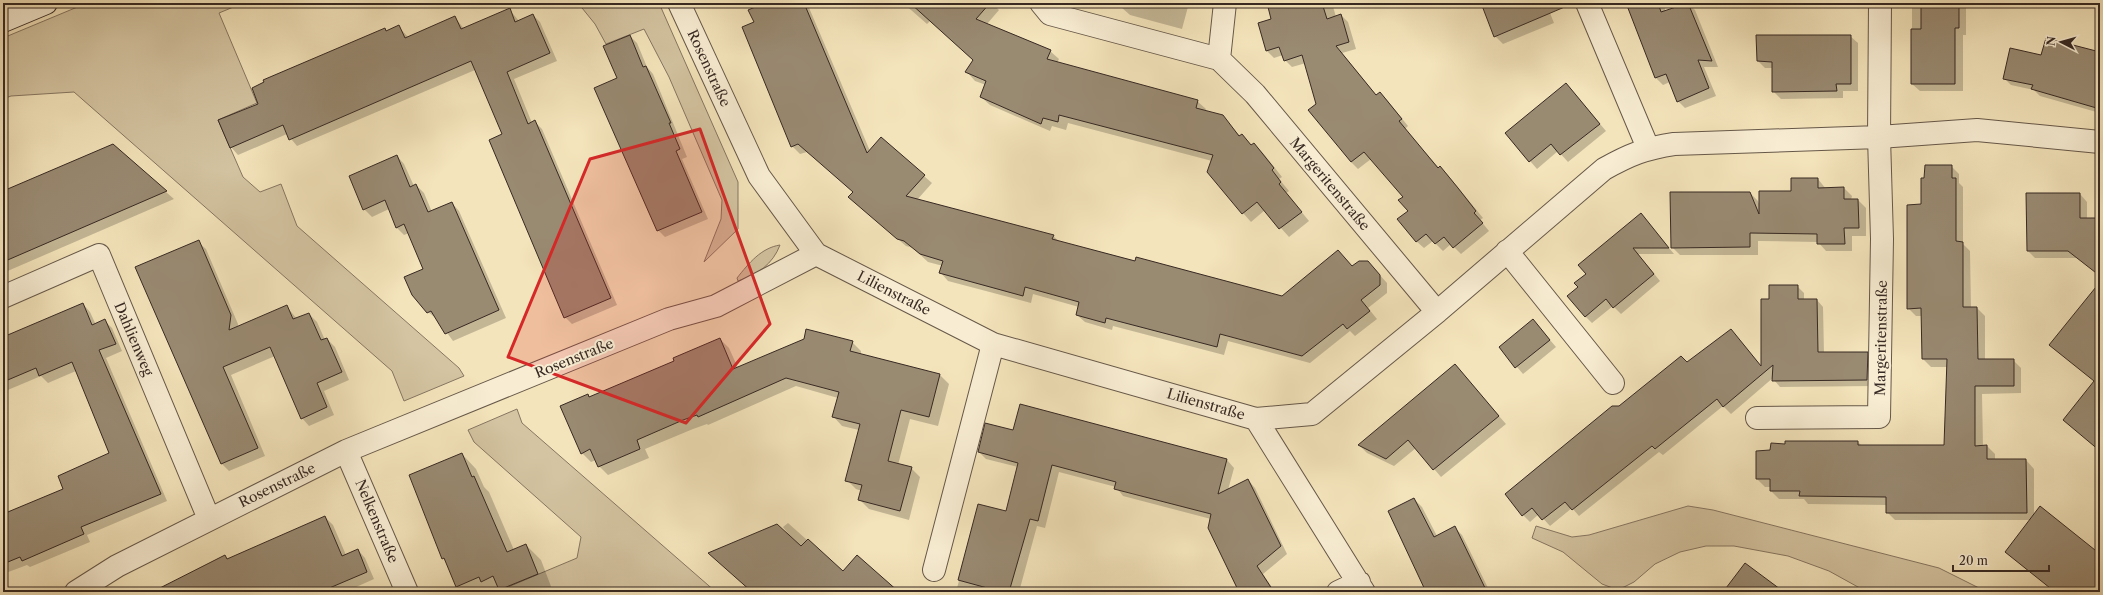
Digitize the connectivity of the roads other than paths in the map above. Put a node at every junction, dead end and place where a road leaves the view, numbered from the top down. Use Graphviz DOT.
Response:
graph roads {
  1 [pos="46,3"];
  2 [pos="679,3"];
  3 [pos="1041,3"];
  4 [pos="1225,3"];
  5 [pos="1587,3"];
  6 [pos="1880,3"];
  7 [pos="3,21"];
  8 [pos="1219,59"];
  9 [pos="1879,137"];
  10 [pos="2100,142"];
  11 [pos="1648,148"];
  12 [pos="1507,251"];
  13 [pos="816,254"];
  14 [pos="3,296"];
  15 [pos="1437,312"];
  16 [pos="993,344"];
  17 [pos="1613,383"];
  18 [pos="1757,418"];
  19 [pos="1256,419"];
  20 [pos="346,451"];
  21 [pos="209,519"];
  22 [pos="934,570"];
  23 [pos="1361,587"];
  24 [pos="76,592"];
  25 [pos="407,592"];
  26 [pos="1338,592"];
  1 -- 7 [label="street"];
  2 -- 13 [label="street, Rosenstraße"];
  3 -- 8 [label="street, Margeritenstraße"];
  4 -- 8 [label="street"];
  5 -- 11 [label="street"];
  6 -- 9 [label="street, Margeritenstraße"];
  8 -- 15 [label="street, Margeritenstraße"];
  9 -- 10 [label="street"];
  9 -- 11 [label="street"];
  9 -- 18 [label="street, Margeritenstraße"];
  11 -- 12 [label="street"];
  12 -- 15 [label="street"];
  12 -- 17 [label="street"];
  13 -- 16 [label="street, Lilienstraße"];
  13 -- 20 [label="street, Rosenstraße"];
  14 -- 21 [label="street, Dahlienweg"];
  15 -- 19 [label="street"];
  16 -- 19 [label="street, Lilienstraße"];
  16 -- 22 [label="street"];
  19 -- 23 [label="street, Lilienstraße"];
  20 -- 21 [label="street, Rosenstraße"];
  20 -- 25 [label="street, Nelkenstraße"];
  21 -- 24 [label="street, Rosenstraße"];
  23 -- 26 [label="street, Lilienstraße"];
}
